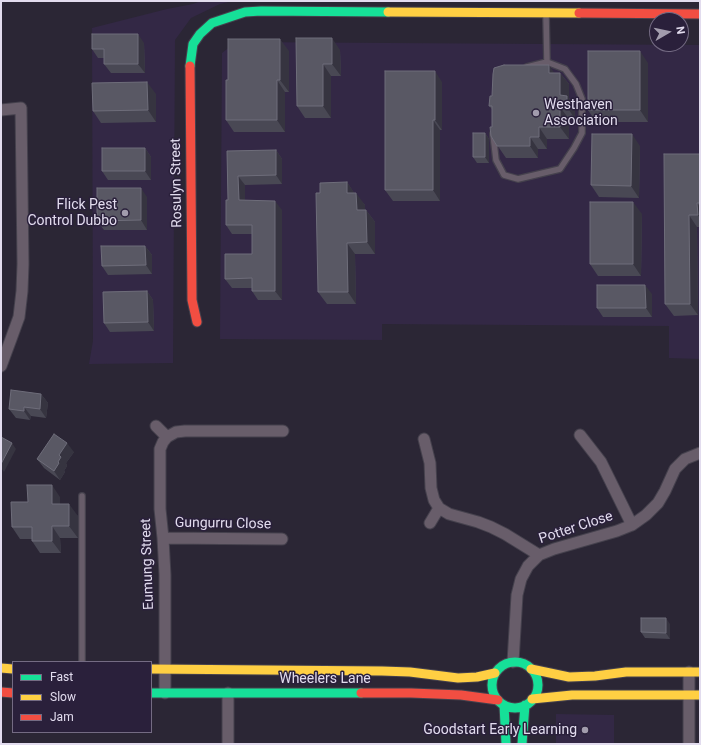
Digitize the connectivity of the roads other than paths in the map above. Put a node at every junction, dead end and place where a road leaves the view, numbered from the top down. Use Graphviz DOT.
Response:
graph roads {
  1 [pos="546,13"];
  2 [pos="700,14"];
  3 [pos="547,62"];
  4 [pos="524,68"];
  5 [pos="1,110"];
  6 [pos="493,132"];
  7 [pos="197,322"];
  8 [pos="1,366"];
  9 [pos="156,426"];
  10 [pos="283,431"];
  11 [pos="580,435"];
  12 [pos="168,437"];
  13 [pos="424,439"];
  14 [pos="700,453"];
  15 [pos="82,496"];
  16 [pos="439,508"];
  17 [pos="430,523"];
  18 [pos="632,525"];
  19 [pos="163,538"];
  20 [pos="282,539"];
  21 [pos="538,555"];
  22 [pos="82,661"];
  23 [pos="512,662"];
  24 [pos="1,668"];
  25 [pos="12,668"];
  26 [pos="152,669"];
  27 [pos="165,669"];
  28 [pos="532,670"];
  29 [pos="694,672"];
  30 [pos="495,673"];
  31 [pos="1,692"];
  32 [pos="12,692"];
  33 [pos="152,693"];
  34 [pos="165,693"];
  35 [pos="228,693"];
  36 [pos="695,695"];
  37 [pos="532,699"];
  38 [pos="501,703"];
  39 [pos="525,705"];
  40 [pos="228,744"];
  41 [pos="506,744"];
  42 [pos="522,744"];
  43 [pos="689,744"];
  1 -- 2 [label="main road"];
  1 -- 3 [label="lane"];
  1 -- 7 [label="main road, Rosulyn Street"];
  3 -- 4 [label="lane"];
  3 -- 6 [label="lane"];
  5 -- 8 [label="street"];
  9 -- 12 [label="street"];
  10 -- 12 [label="street"];
  11 -- 18 [label="street"];
  12 -- 19 [label="street, Eumung Street"];
  13 -- 16 [label="street"];
  14 -- 18 [label="street, Potter Close"];
  15 -- 22 [label="lane"];
  16 -- 17 [label="street"];
  16 -- 21 [label="street"];
  18 -- 21 [label="street, Potter Close"];
  19 -- 20 [label="street, Gungurru Close"];
  19 -- 27 [label="street, Eumung Street"];
  21 -- 23 [label="street, Potter Close"];
  23 -- 28 [label="main road"];
  23 -- 30 [label="main road"];
  24 -- 25 [label="main road"];
  26 -- 27 [label="main road, Wheelers Lane"];
  27 -- 30 [label="main road, Wheelers Lane"];
  27 -- 34 [label="street, Eumung Street"];
  28 -- 29 [label="main road"];
  28 -- 37 [label="main road"];
  29 -- 36 [label="street"];
  30 -- 38 [label="main road"];
  31 -- 32 [label="main road"];
  33 -- 34 [label="main road, Wheelers Lane"];
  34 -- 35 [label="main road, Wheelers Lane"];
  35 -- 38 [label="main road, Wheelers Lane"];
  35 -- 40 [label="street"];
  36 -- 37 [label="main road"];
  36 -- 43 [label="street"];
  37 -- 39 [label="main road"];
  38 -- 39 [label="main road"];
  38 -- 41 [label="main road"];
  39 -- 42 [label="main road"];
}
